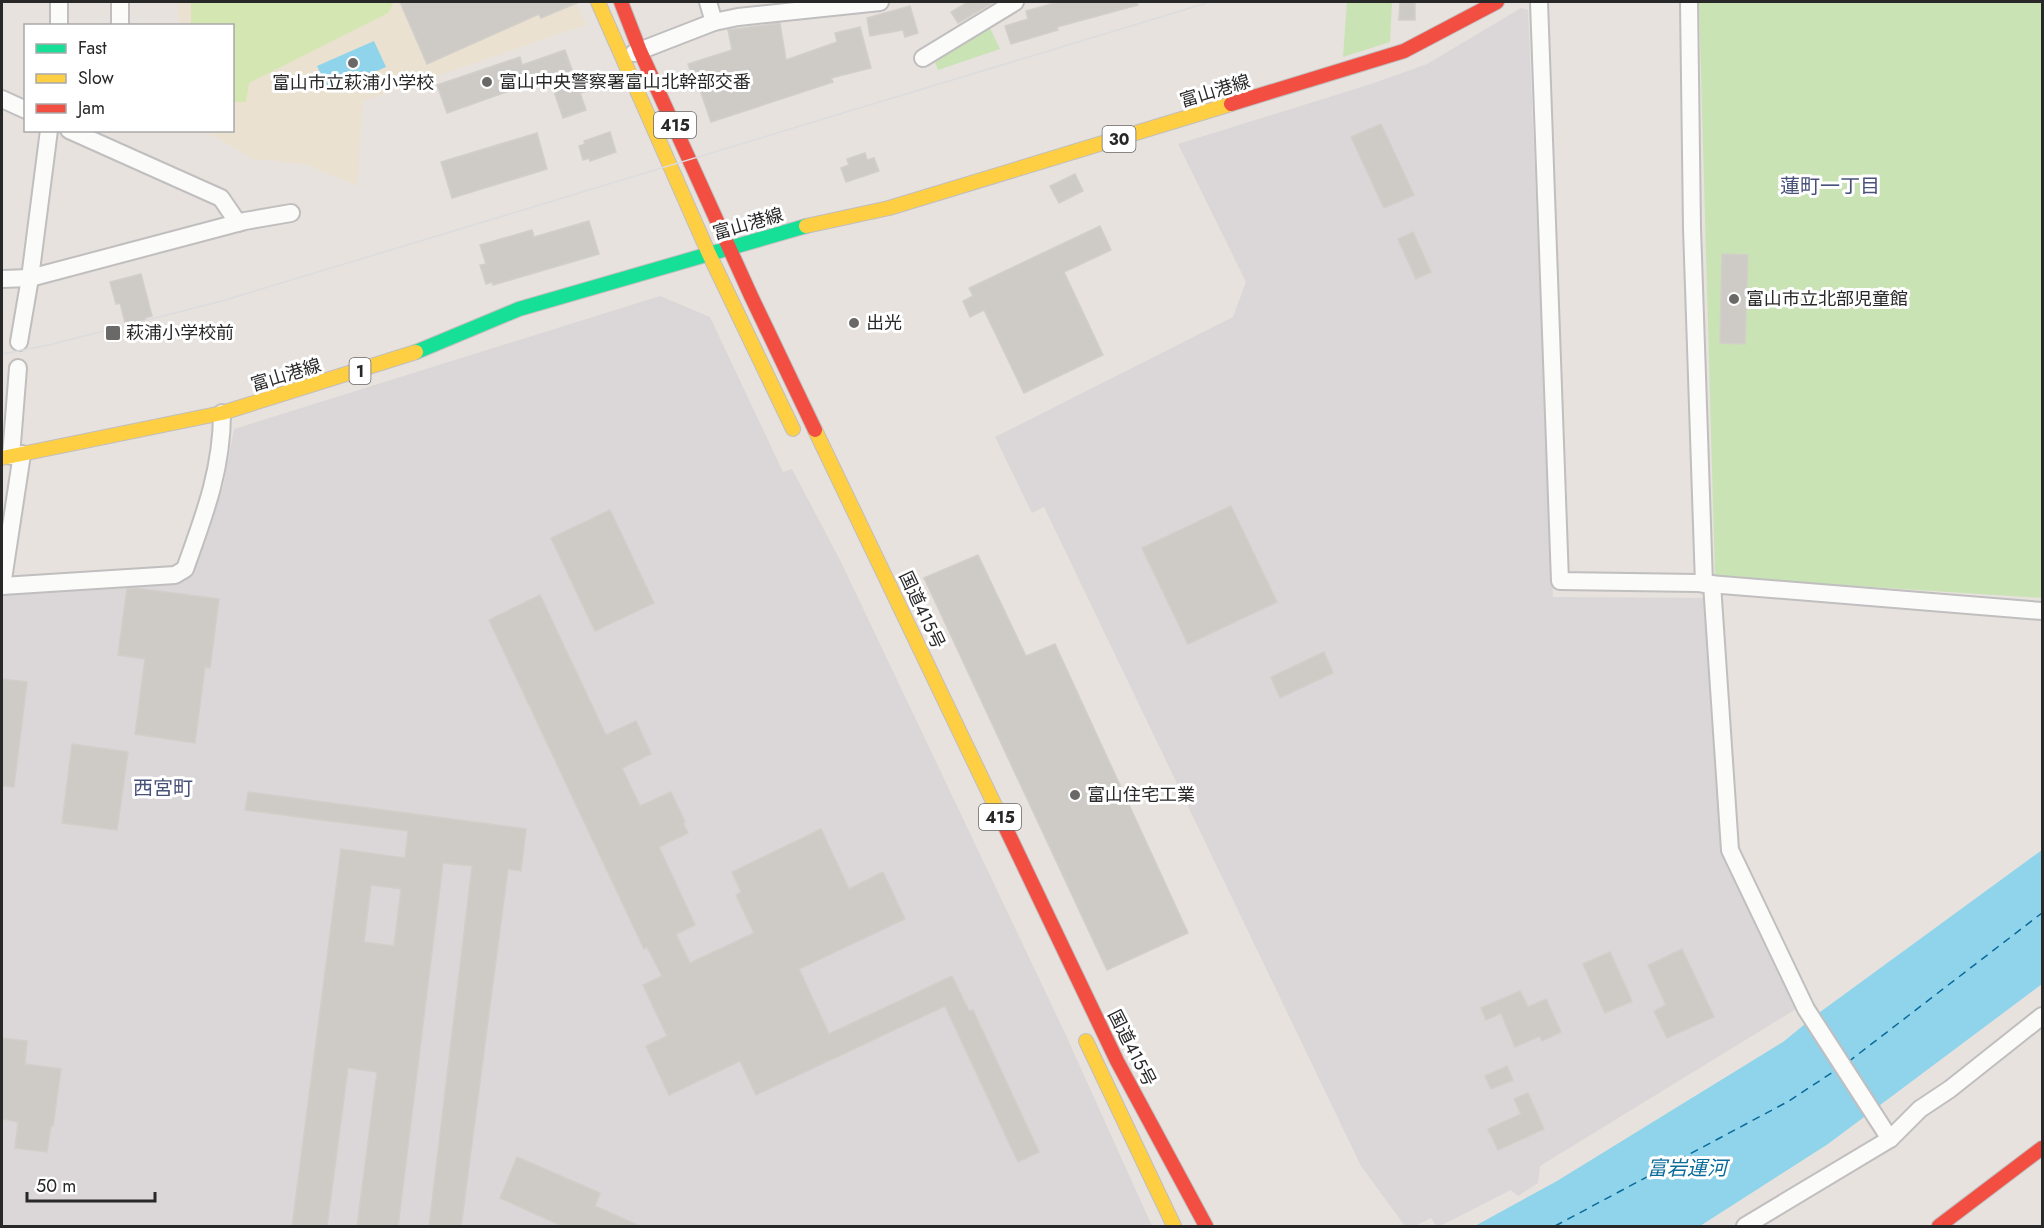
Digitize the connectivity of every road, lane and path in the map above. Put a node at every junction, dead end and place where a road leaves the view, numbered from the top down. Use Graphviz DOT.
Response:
graph roads {
  1 [pos="59,2"];
  2 [pos="120,2"];
  3 [pos="598,2"];
  4 [pos="621,2"];
  5 [pos="708,2"];
  6 [pos="880,2"];
  7 [pos="1016,2"];
  8 [pos="1497,2"];
  9 [pos="1539,2"];
  10 [pos="1689,2"];
  11 [pos="714,22"];
  12 [pos="59,24"];
  13 [pos="120,24"];
  14 [pos="640,51"];
  15 [pos="622,57"];
  16 [pos="922,58"];
  17 [pos="2,99"];
  18 [pos="24,109"];
  19 [pos="49,132"];
  20 [pos="73,132"];
  21 [pos="291,213"];
  22 [pos="238,223"];
  23 [pos="731,248"];
  24 [pos="709,254"];
  25 [pos="30,278"];
  26 [pos="2,279"];
  27 [pos="19,342"];
  28 [pos="18,368"];
  29 [pos="222,413"];
  30 [pos="797,436"];
  31 [pos="12,456"];
  32 [pos="1708,584"];
  33 [pos="2,586"];
  34 [pos="2043,611"];
  35 [pos="2043,1016"];
  36 [pos="1077,1023"];
  37 [pos="1890,1140"];
  38 [pos="2043,1148"];
  39 [pos="1174,1227"];
  40 [pos="1206,1227"];
  41 [pos="1745,1227"];
  42 [pos="1939,1227"];
  1 -- 12 [label="street"];
  2 -- 13 [label="street"];
  3 -- 15 [label="main road, 415"];
  4 -- 14 [label="main road, 国道415号 / 415"];
  5 -- 11 [label="street"];
  6 -- 11 [label="street"];
  7 -- 16 [label="street"];
  8 -- 23 [label="main road, 富山港線 / 30"];
  9 -- 32 [label="street"];
  10 -- 32 [label="street"];
  11 -- 14 [label="street"];
  14 -- 15 [label="street"];
  14 -- 23 [label="main road, 国道415号 / 415"];
  15 -- 24 [label="main road, 415"];
  17 -- 18 [label="street"];
  19 -- 25 [label="street"];
  20 -- 22 [label="street"];
  21 -- 22 [label="street"];
  22 -- 25 [label="street"];
  23 -- 24 [label="main road, 富山港線 / 30"];
  23 -- 40 [label="main road, 国道415号 / 415"];
  24 -- 29 [label="main road, 富山港線 / 1"];
  24 -- 30 [label="main road, 415"];
  25 -- 26 [label="street"];
  25 -- 27 [label="street"];
  28 -- 31 [label="street"];
  29 -- 31 [label="main road, 富山港線 / 1"];
  29 -- 33 [label="street"];
  31 -- 33 [label="street"];
  32 -- 34 [label="street"];
  32 -- 37 [label="street"];
  35 -- 37 [label="street"];
  36 -- 39 [label="main road, 国道415号"];
  37 -- 41 [label="street"];
  38 -- 42 [label="main road"];
}
